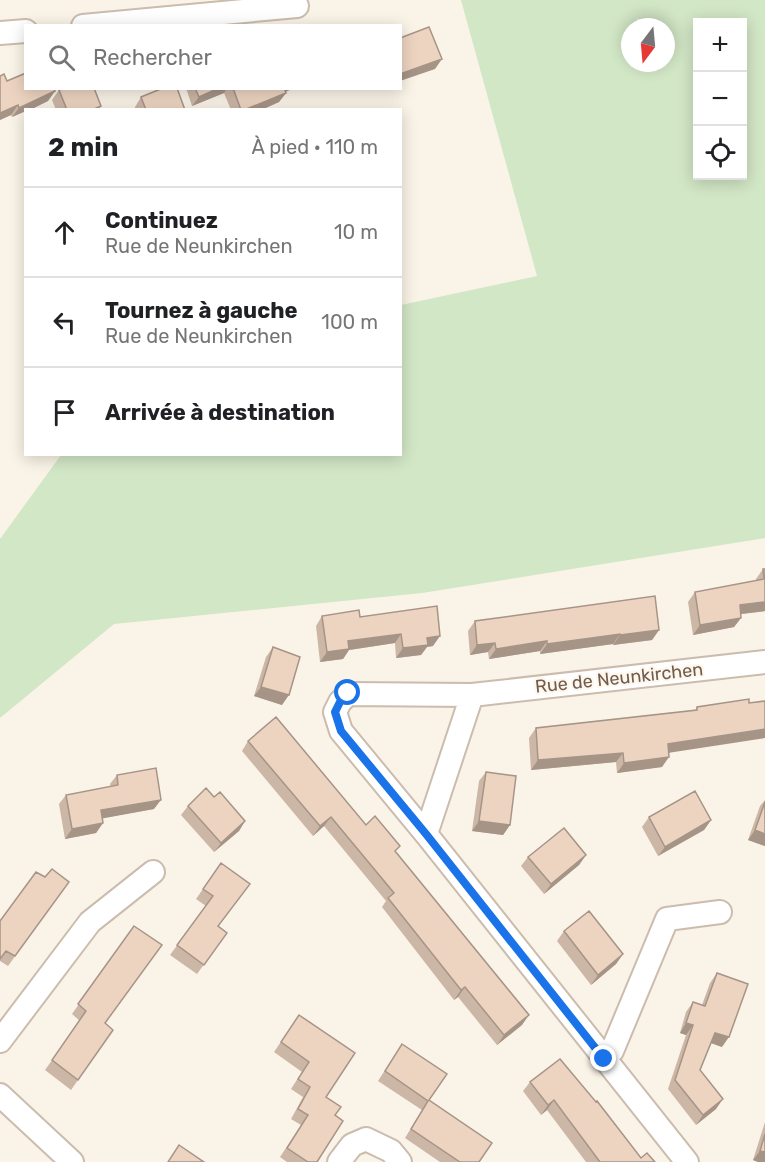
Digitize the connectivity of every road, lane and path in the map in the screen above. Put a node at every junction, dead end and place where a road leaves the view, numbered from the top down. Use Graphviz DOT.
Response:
graph roads {
  1 [pos="297,6"];
  2 [pos="104,24"];
  3 [pos="24,31"];
  4 [pos="0,33"];
  5 [pos="765,662"];
  6 [pos="472,694"];
  7 [pos="426,834"];
  8 [pos="153,872"];
  9 [pos="720,912"];
  10 [pos="0,1041"];
  11 [pos="604,1059"];
  12 [pos="0,1095"];
  13 [pos="72,1162"];
  14 [pos="339,1162"];
  15 [pos="400,1162"];
  16 [pos="687,1162"];
  1 -- 2 [label="street"];
  3 -- 4 [label="street"];
  5 -- 6 [label="street, Rue de Neunkirchen"];
  6 -- 7 [label="street"];
  6 -- 7 [label="street, Rue de Neunkirchen"];
  7 -- 11 [label="street, Rue de Neunkirchen"];
  8 -- 10 [label="street"];
  9 -- 11 [label="street"];
  11 -- 16 [label="street, Rue de Neunkirchen"];
  12 -- 13 [label="street"];
  14 -- 15 [label="street"];
}
